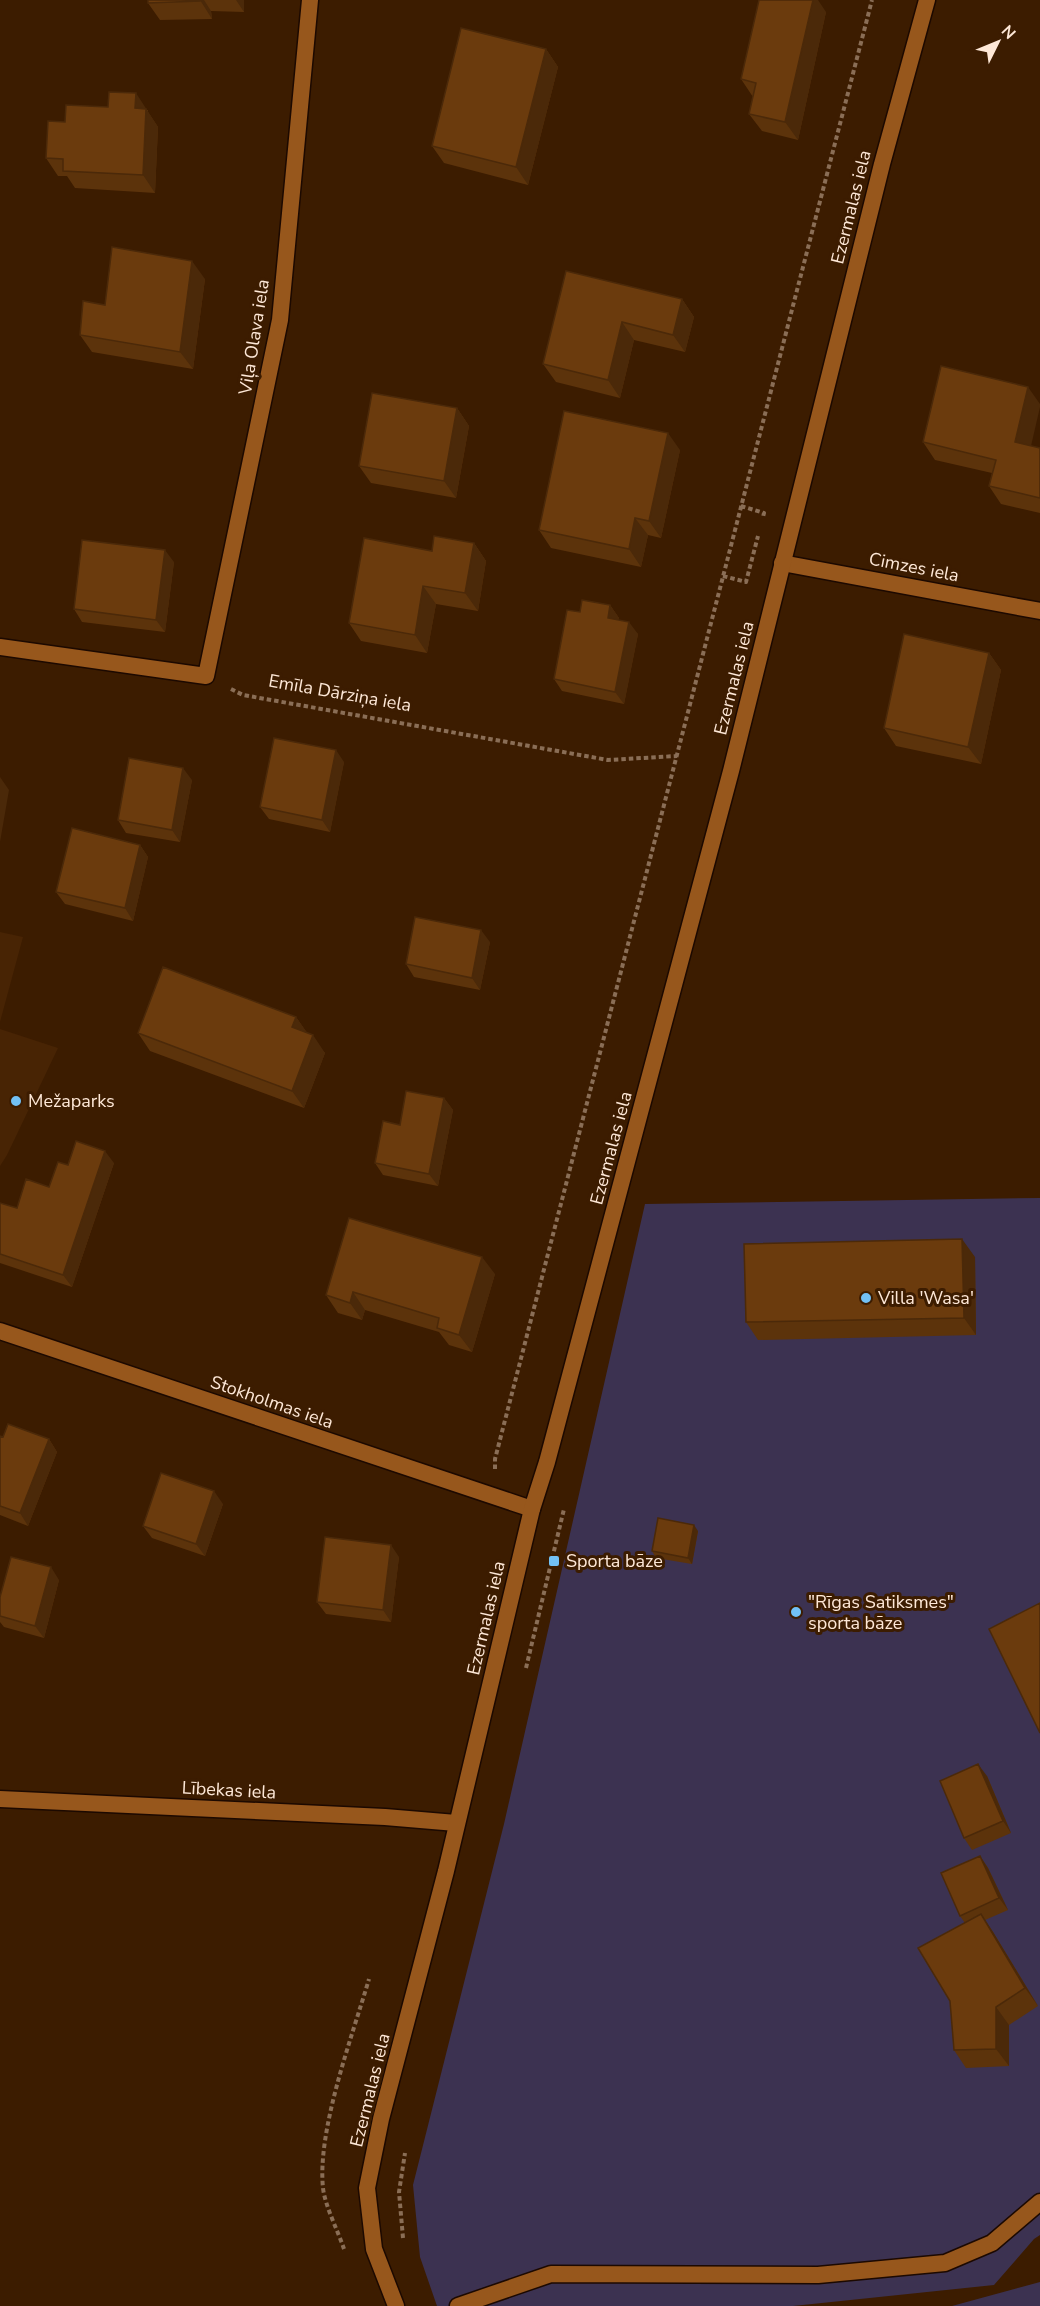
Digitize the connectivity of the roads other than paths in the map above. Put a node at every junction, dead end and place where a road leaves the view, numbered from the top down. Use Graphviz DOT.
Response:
graph roads {
  1 [pos="310,0"];
  2 [pos="927,0"];
  3 [pos="782,563"];
  4 [pos="1040,611"];
  5 [pos="0,647"];
  6 [pos="0,1331"];
  7 [pos="532,1509"];
  8 [pos="0,1799"];
  9 [pos="456,1823"];
  10 [pos="1040,2202"];
  11 [pos="396,2306"];
  12 [pos="458,2306"];
  1 -- 5 [label="street, Viļa Olava iela"];
  2 -- 3 [label="street, Ezermalas iela"];
  3 -- 4 [label="street, Cimzes iela"];
  3 -- 7 [label="street, Ezermalas iela"];
  6 -- 7 [label="street, Stokholmas iela"];
  7 -- 9 [label="street, Ezermalas iela"];
  8 -- 9 [label="street, Lībekas iela"];
  9 -- 11 [label="street, Ezermalas iela"];
  10 -- 12 [label="street"];
}
